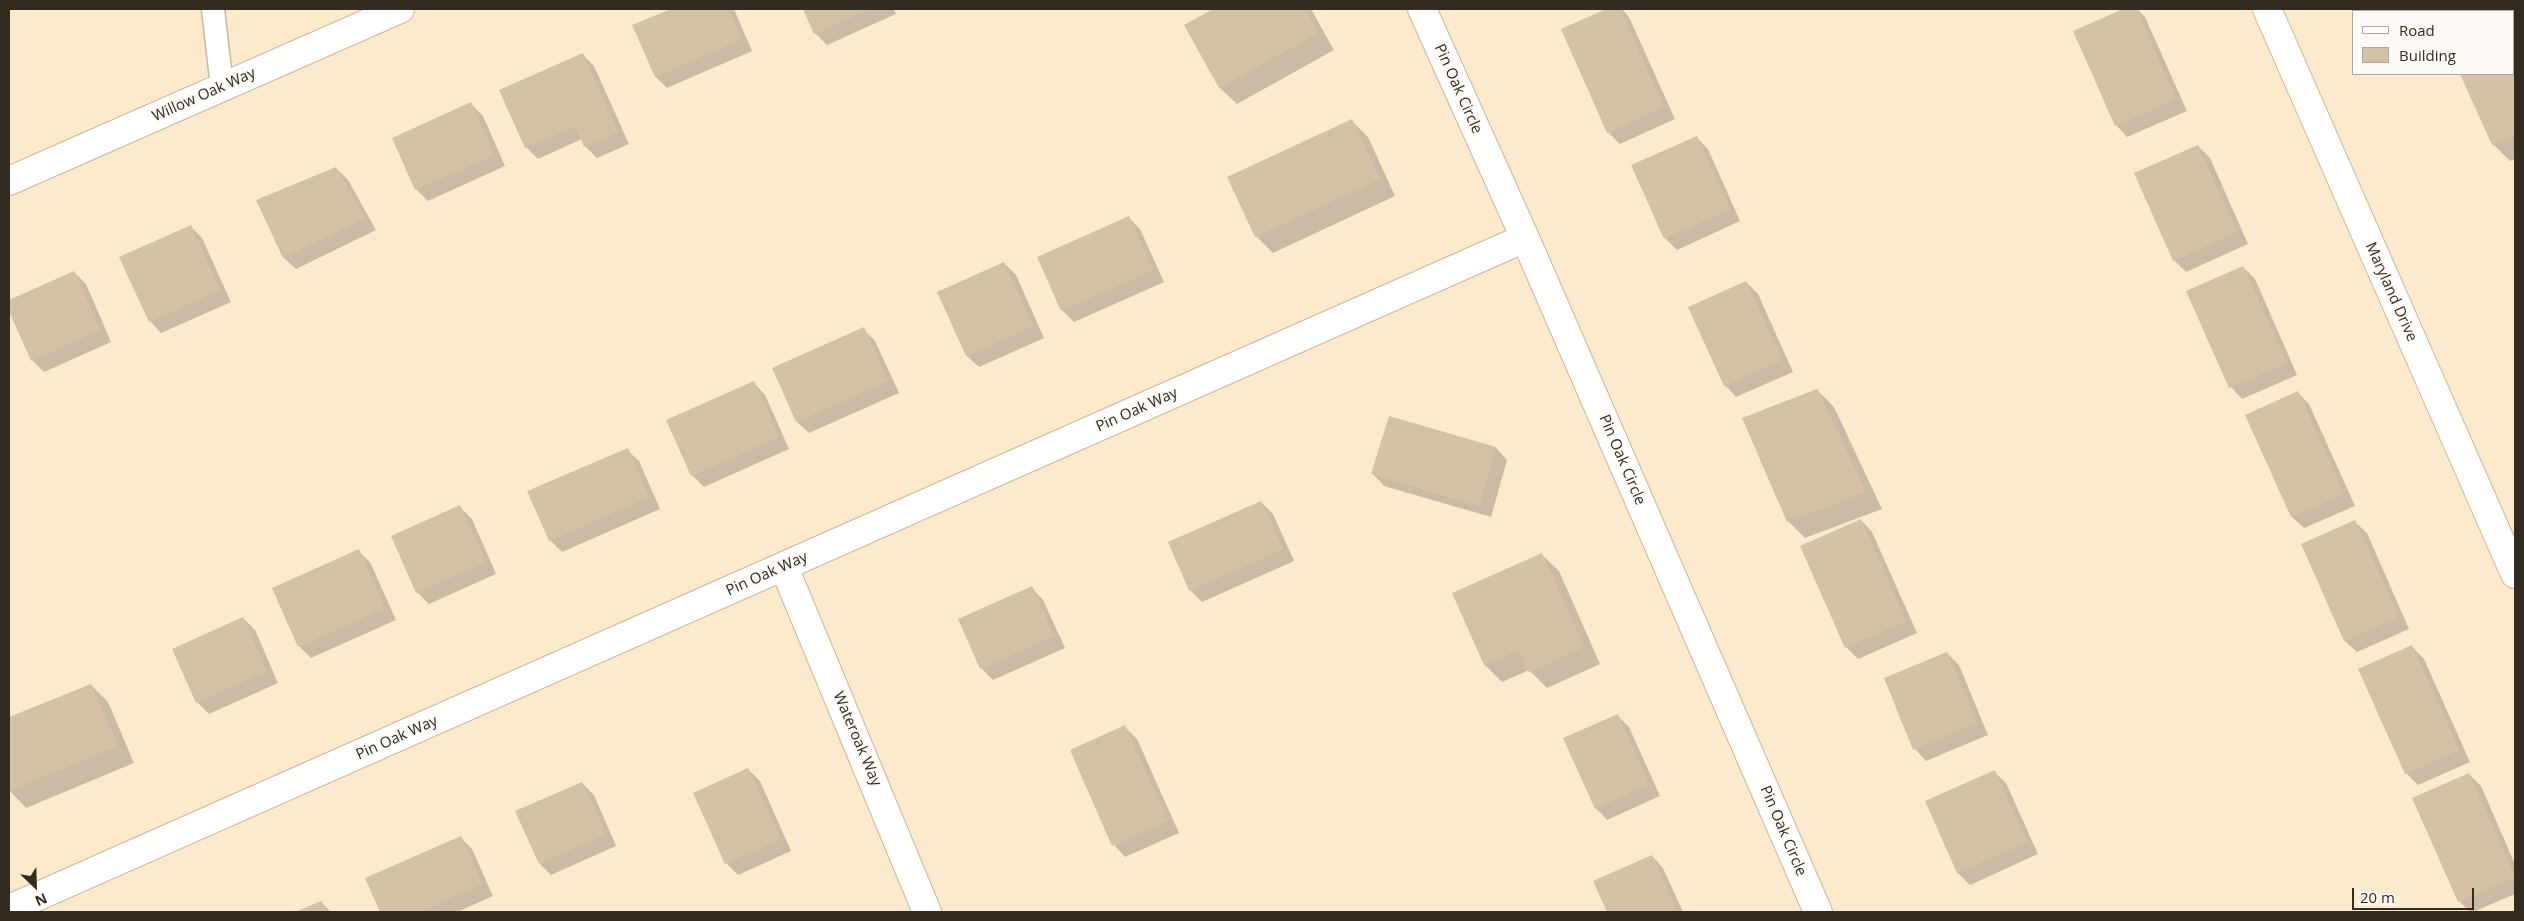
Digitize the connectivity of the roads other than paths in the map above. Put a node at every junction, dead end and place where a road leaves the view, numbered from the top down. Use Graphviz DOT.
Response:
graph roads {
  1 [pos="213,9"];
  2 [pos="400,9"];
  3 [pos="1422,9"];
  4 [pos="2267,9"];
  5 [pos="222,87"];
  6 [pos="9,181"];
  7 [pos="1525,238"];
  8 [pos="784,566"];
  9 [pos="2515,574"];
  10 [pos="9,909"];
  11 [pos="928,912"];
  12 [pos="1818,912"];
  1 -- 5 [label="lane"];
  2 -- 5 [label="street, Willow Oak Way"];
  3 -- 7 [label="street, Pin Oak Circle"];
  4 -- 9 [label="street, Maryland Drive"];
  5 -- 6 [label="street, Willow Oak Way"];
  7 -- 8 [label="street, Pin Oak Way"];
  7 -- 12 [label="street, Pin Oak Circle"];
  8 -- 10 [label="street, Pin Oak Way"];
  8 -- 11 [label="street, Wateroak Way"];
}
